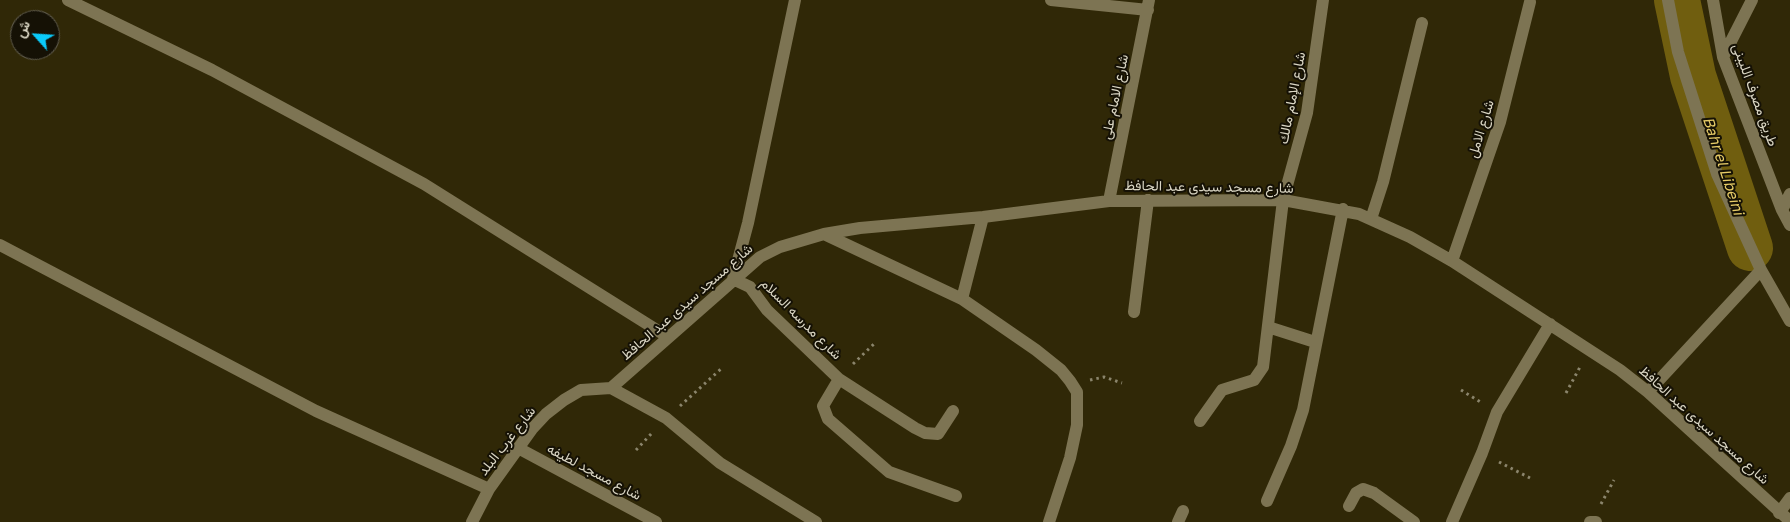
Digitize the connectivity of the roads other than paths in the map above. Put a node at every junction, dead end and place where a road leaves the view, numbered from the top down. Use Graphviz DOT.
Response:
graph roads {
  1 [pos="68,0"];
  2 [pos="796,0"];
  3 [pos="1052,0"];
  4 [pos="1323,0"];
  5 [pos="1668,0"];
  6 [pos="1713,0"];
  7 [pos="1752,0"];
  8 [pos="1530,2"];
  9 [pos="1148,5"];
  10 [pos="1422,23"];
  11 [pos="1723,56"];
  12 [pos="1790,194"];
  13 [pos="1148,200"];
  14 [pos="1283,200"];
  15 [pos="1109,201"];
  16 [pos="1342,209"];
  17 [pos="1782,210"];
  18 [pos="983,217"];
  19 [pos="1371,219"];
  20 [pos="1790,225"];
  21 [pos="824,234"];
  22 [pos="0,245"];
  23 [pos="1452,261"];
  24 [pos="1761,270"];
  25 [pos="733,279"];
  26 [pos="962,299"];
  27 [pos="1134,312"];
  28 [pos="1790,321"];
  29 [pos="1550,324"];
  30 [pos="1268,327"];
  31 [pos="668,337"];
  32 [pos="1315,342"];
  33 [pos="839,379"];
  34 [pos="611,388"];
  35 [pos="1648,392"];
  36 [pos="954,411"];
  37 [pos="1200,421"];
  38 [pos="518,448"];
  39 [pos="489,489"];
  40 [pos="956,496"];
  41 [pos="1790,498"];
  42 [pos="1267,501"];
  43 [pos="1348,506"];
  44 [pos="1785,518"];
  45 [pos="472,522"];
  46 [pos="656,522"];
  47 [pos="816,522"];
  48 [pos="1049,522"];
  49 [pos="1414,522"];
  50 [pos="1452,522"];
  1 -- 31 [label="street"];
  2 -- 25 [label="street"];
  3 -- 9 [label="street"];
  4 -- 14 [label="street, شارع الإمام مالك"];
  5 -- 24 [label="street"];
  6 -- 11 [label="street, طريق مصرف الليبنى"];
  7 -- 11 [label="street"];
  8 -- 23 [label="street, شارع الامل"];
  9 -- 15 [label="street, شارع الامام على"];
  10 -- 19 [label="street"];
  11 -- 17 [label="street, طريق مصرف الليبنى"];
  12 -- 17 [label="street"];
  13 -- 14 [label="street, شارع مسجد سيدى عبد الحافظ"];
  13 -- 15 [label="street, شارع مسجد سيدى عبد الحافظ"];
  13 -- 27 [label="street"];
  14 -- 16 [label="street, شارع مسجد سيدى عبد الحافظ"];
  14 -- 30 [label="street, شارع الإمام مالك"];
  15 -- 18 [label="street, شارع مسجد سيدى عبد الحافظ"];
  16 -- 19 [label="street, شارع مسجد سيدى عبد الحافظ"];
  16 -- 32 [label="street"];
  17 -- 20 [label="street, طريق مصرف الليبنى"];
  18 -- 21 [label="street, شارع مسجد سيدى عبد الحافظ"];
  18 -- 26 [label="street"];
  19 -- 23 [label="street, شارع مسجد سيدى عبد الحافظ"];
  21 -- 25 [label="street, شارع مسجد سيدى عبد الحافظ"];
  21 -- 26 [label="street"];
  22 -- 39 [label="street"];
  23 -- 29 [label="street, شارع مسجد سيدى عبد الحافظ"];
  24 -- 28 [label="street"];
  24 -- 35 [label="street"];
  25 -- 31 [label="street, شارع مسجد سيدى عبد الحافظ"];
  25 -- 33 [label="street, شارع مدرسه السلام"];
  26 -- 48 [label="street"];
  29 -- 35 [label="street, شارع مسجد سيدى عبد الحافظ"];
  29 -- 50 [label="street"];
  30 -- 32 [label="street"];
  30 -- 37 [label="street, شارع الإمام مالك"];
  31 -- 34 [label="street, شارع مسجد سيدى عبد الحافظ"];
  32 -- 42 [label="street"];
  33 -- 36 [label="street, شارع مدرسه السلام"];
  33 -- 40 [label="street"];
  34 -- 38 [label="street, شارع غرب البلد"];
  34 -- 47 [label="street"];
  35 -- 44 [label="street, شارع مسجد سيدى عبد الحافظ"];
  38 -- 39 [label="street, شارع غرب البلد"];
  38 -- 46 [label="street, شارع مسجد لطيفه"];
  39 -- 45 [label="street, شارع غرب البلد"];
  41 -- 44 [label="street"];
  43 -- 49 [label="street"];
}
